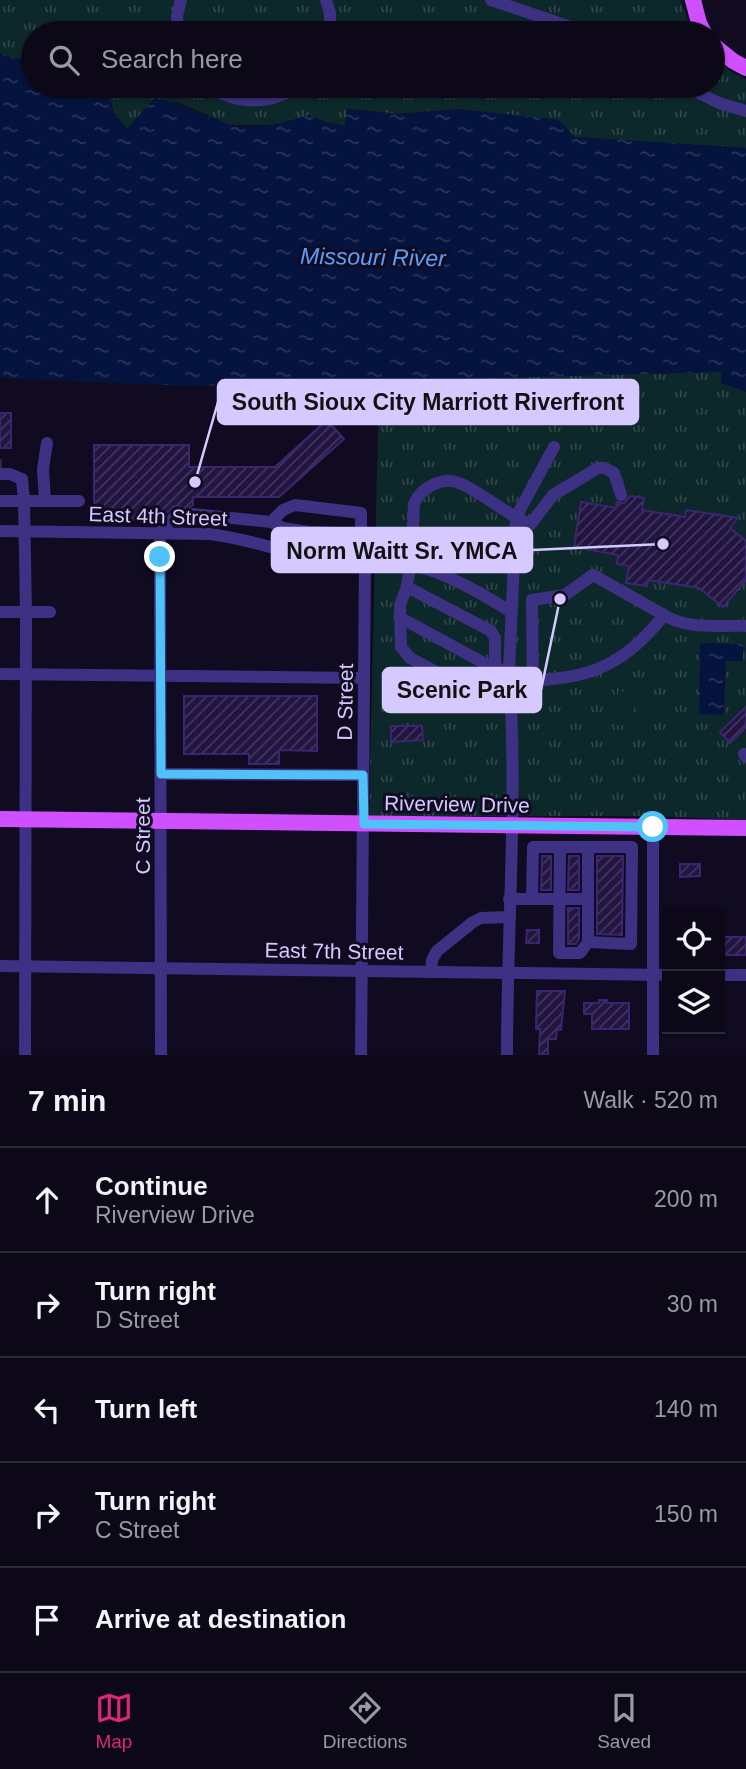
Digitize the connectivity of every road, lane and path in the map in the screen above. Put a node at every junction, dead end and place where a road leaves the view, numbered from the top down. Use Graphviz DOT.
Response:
graph roads {
  1 [pos="181,0"];
  2 [pos="491,0"];
  3 [pos="693,0"];
  4 [pos="328,2"];
  5 [pos="177,21"];
  6 [pos="329,21"];
  7 [pos="553,21"];
  8 [pos="698,21"];
  9 [pos="725,55"];
  10 [pos="746,68"];
  11 [pos="239,98"];
  12 [pos="270,98"];
  13 [pos="709,98"];
  14 [pos="746,111"];
  15 [pos="47,443"];
  16 [pos="554,447"];
  17 [pos="1,470"];
  18 [pos="621,495"];
  19 [pos="0,501"];
  20 [pos="24,501"];
  21 [pos="44,501"];
  22 [pos="79,501"];
  23 [pos="177,514"];
  24 [pos="193,514"];
  25 [pos="208,516"];
  26 [pos="516,517"];
  27 [pos="271,522"];
  28 [pos="0,531"];
  29 [pos="25,531"];
  30 [pos="160,532"];
  31 [pos="209,534"];
  32 [pos="365,559"];
  33 [pos="411,564"];
  34 [pos="407,587"];
  35 [pos="0,612"];
  36 [pos="26,612"];
  37 [pos="50,612"];
  38 [pos="511,612"];
  39 [pos="664,615"];
  40 [pos="399,617"];
  41 [pos="746,626"];
  42 [pos="495,669"];
  43 [pos="0,674"];
  44 [pos="26,675"];
  45 [pos="510,676"];
  46 [pos="160,677"];
  47 [pos="364,677"];
  48 [pos="532,681"];
  49 [pos="533,696"];
  50 [pos="161,774"];
  51 [pos="363,775"];
  52 [pos="0,819"];
  53 [pos="25,820"];
  54 [pos="160,822"];
  55 [pos="364,824"];
  56 [pos="511,826"];
  57 [pos="653,827"];
  58 [pos="721,828"];
  59 [pos="746,828"];
  60 [pos="746,837"];
  61 [pos="560,847"];
  62 [pos="588,847"];
  63 [pos="560,899"];
  64 [pos="588,899"];
  65 [pos="509,900"];
  66 [pos="532,900"];
  67 [pos="508,917"];
  68 [pos="589,942"];
  69 [pos="0,966"];
  70 [pos="26,966"];
  71 [pos="162,968"];
  72 [pos="362,971"];
  73 [pos="431,972"];
  74 [pos="507,973"];
  75 [pos="652,975"];
  76 [pos="662,975"];
  77 [pos="725,975"];
  78 [pos="746,975"];
  79 [pos="25,1055"];
  80 [pos="161,1055"];
  81 [pos="361,1055"];
  82 [pos="507,1055"];
  83 [pos="653,1055"];
  1 -- 5 [label="street"];
  2 -- 7 [label="street"];
  3 -- 8 [label="main road"];
  4 -- 6 [label="street"];
  9 -- 10 [label="main road"];
  11 -- 12 [label="street"];
  13 -- 14 [label="street"];
  15 -- 21 [label="street"];
  16 -- 26 [label="street"];
  17 -- 20 [label="street"];
  18 -- 26 [label="street"];
  19 -- 20 [label="street"];
  20 -- 21 [label="street"];
  20 -- 29 [label="street"];
  21 -- 22 [label="street"];
  23 -- 30 [label="street"];
  24 -- 25 [label="street"];
  25 -- 27 [label="street"];
  25 -- 31 [label="street"];
  26 -- 33 [label="street"];
  26 -- 38 [label="street"];
  27 -- 27 [label="street"];
  28 -- 29 [label="street, East 4th Street"];
  29 -- 30 [label="street, East 4th Street"];
  29 -- 36 [label="street"];
  30 -- 31 [label="street, East 4th Street"];
  30 -- 46 [label="street, C Street"];
  31 -- 32 [label="street, East 4th Street"];
  32 -- 33 [label="street, East 4th Street"];
  32 -- 47 [label="street, D Street"];
  33 -- 34 [label="street"];
  33 -- 38 [label="street, East 4th Street"];
  34 -- 40 [label="street"];
  34 -- 42 [label="street"];
  35 -- 36 [label="street"];
  36 -- 37 [label="street"];
  36 -- 44 [label="street"];
  38 -- 45 [label="street"];
  39 -- 41 [label="street"];
  39 -- 48 [label="street"];
  39 -- 48 [label="street"];
  40 -- 42 [label="street"];
  40 -- 42 [label="street"];
  42 -- 45 [label="street"];
  43 -- 44 [label="street"];
  44 -- 46 [label="street"];
  44 -- 53 [label="street"];
  45 -- 48 [label="street"];
  45 -- 56 [label="street"];
  46 -- 47 [label="street"];
  46 -- 50 [label="street, C Street"];
  47 -- 51 [label="street, D Street"];
  48 -- 49 [label="street"];
  50 -- 51 [label="street"];
  50 -- 54 [label="street, C Street"];
  51 -- 55 [label="street, D Street"];
  52 -- 53 [label="main road, Riverview Drive"];
  53 -- 54 [label="main road, Riverview Drive"];
  53 -- 70 [label="street"];
  54 -- 55 [label="main road, Riverview Drive"];
  54 -- 71 [label="street, C Street"];
  55 -- 56 [label="main road, Riverview Drive"];
  55 -- 72 [label="street, D Street"];
  56 -- 57 [label="main road, Riverview Drive"];
  56 -- 65 [label="street"];
  57 -- 58 [label="main road, Riverview Drive"];
  57 -- 75 [label="street"];
  58 -- 59 [label="main road, Riverview Drive"];
  58 -- 60 [label="main road"];
  61 -- 62 [label="street"];
  61 -- 63 [label="street"];
  61 -- 66 [label="street"];
  62 -- 64 [label="street"];
  62 -- 68 [label="street"];
  63 -- 64 [label="street"];
  63 -- 66 [label="street"];
  63 -- 68 [label="street"];
  64 -- 68 [label="street"];
  65 -- 66 [label="street"];
  65 -- 67 [label="street"];
  67 -- 73 [label="street"];
  67 -- 74 [label="street"];
  69 -- 70 [label="street, East 7th Street"];
  70 -- 71 [label="street, East 7th Street"];
  70 -- 79 [label="street"];
  71 -- 72 [label="street, East 7th Street"];
  71 -- 80 [label="street, C Street"];
  72 -- 73 [label="street, East 7th Street"];
  72 -- 81 [label="street, D Street"];
  73 -- 74 [label="street, East 7th Street"];
  74 -- 75 [label="street, East 7th Street"];
  74 -- 82 [label="street"];
  75 -- 76 [label="street, East 7th Street"];
  75 -- 83 [label="street"];
  77 -- 78 [label="street"];
}
